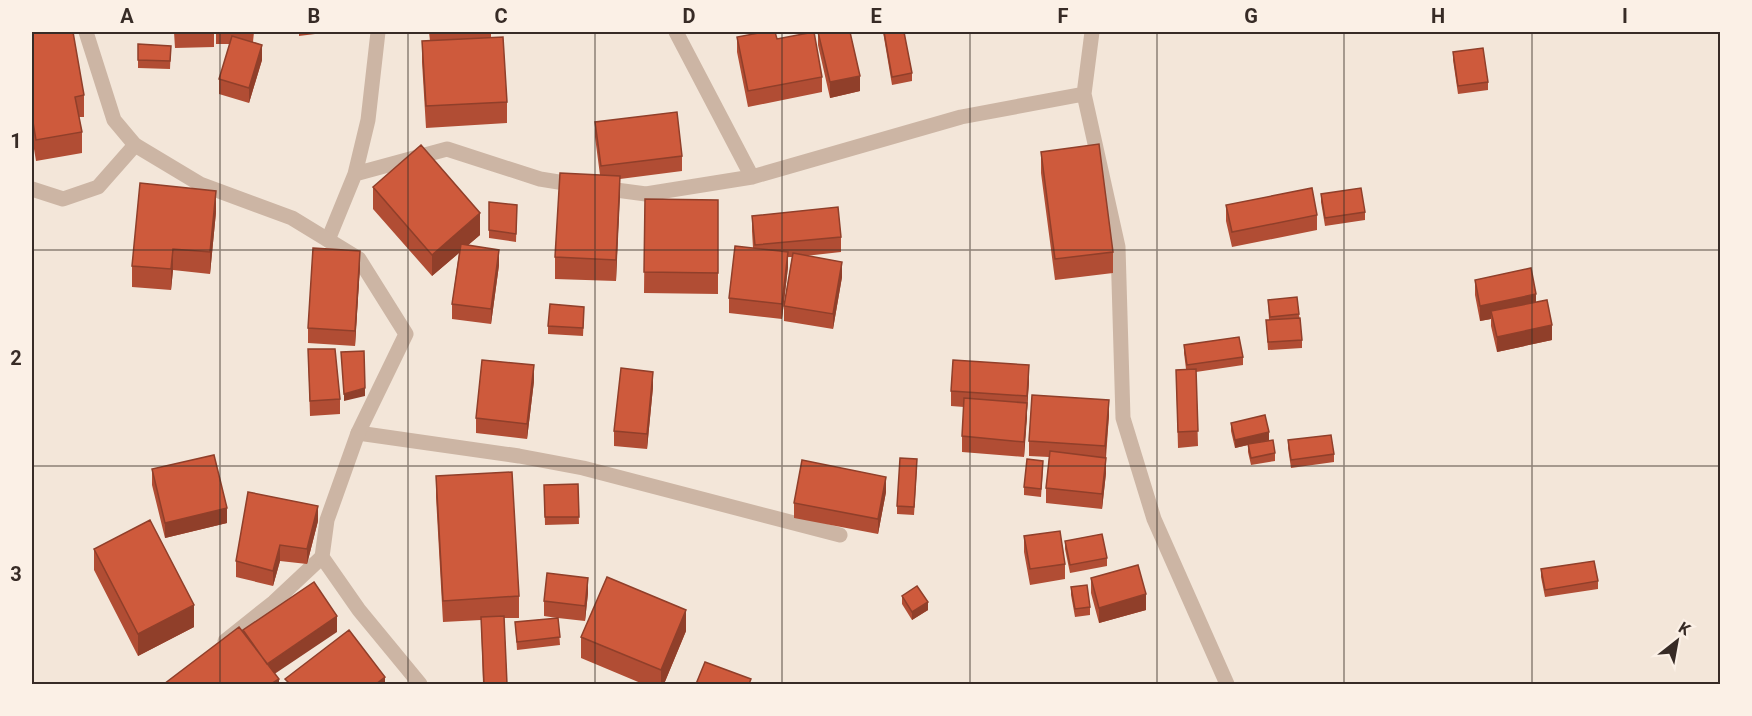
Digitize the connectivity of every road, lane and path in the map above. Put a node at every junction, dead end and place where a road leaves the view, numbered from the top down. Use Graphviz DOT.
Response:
graph roads {
  1 [pos="86,32"];
  2 [pos="378,32"];
  3 [pos="676,32"];
  4 [pos="1092,32"];
  5 [pos="1084,94"];
  6 [pos="135,145"];
  7 [pos="355,174"];
  8 [pos="752,177"];
  9 [pos="32,189"];
  10 [pos="328,240"];
  11 [pos="358,433"];
  12 [pos="840,535"];
  13 [pos="322,557"];
  14 [pos="214,650"];
  15 [pos="420,684"];
  16 [pos="1227,684"];
  1 -- 6 [label="street"];
  2 -- 7 [label="street"];
  3 -- 8 [label="street"];
  4 -- 5 [label="street"];
  5 -- 8 [label="street"];
  5 -- 16 [label="street"];
  6 -- 9 [label="street"];
  6 -- 10 [label="street"];
  7 -- 8 [label="street"];
  7 -- 10 [label="street"];
  10 -- 11 [label="street"];
  11 -- 12 [label="street"];
  11 -- 13 [label="street"];
  13 -- 14 [label="street"];
  13 -- 15 [label="street"];
}
